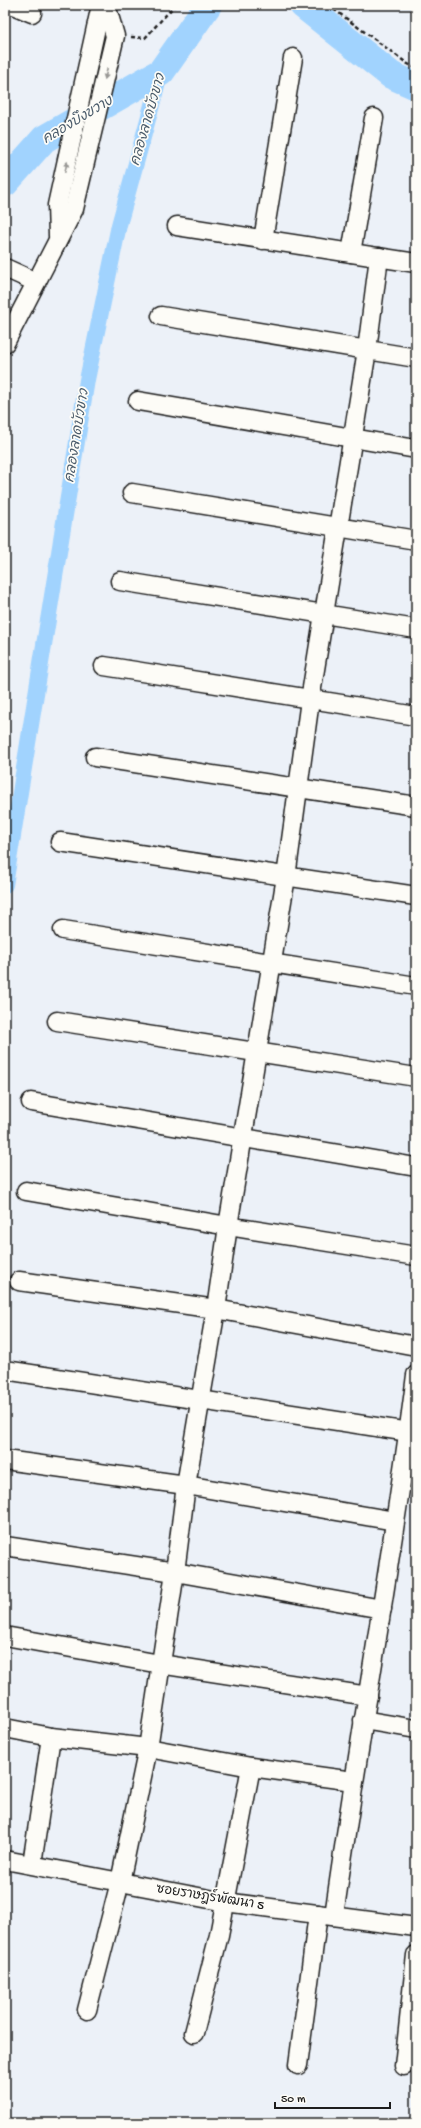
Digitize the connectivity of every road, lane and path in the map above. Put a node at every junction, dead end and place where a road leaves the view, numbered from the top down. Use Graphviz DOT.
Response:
graph roads {
  1 [pos="13,5"];
  2 [pos="101,5"];
  3 [pos="106,5"];
  4 [pos="175,5"];
  5 [pos="328,5"];
  6 [pos="32,14"];
  7 [pos="145,38"];
  8 [pos="293,58"];
  9 [pos="416,68"];
  10 [pos="374,118"];
  11 [pos="65,207"];
  12 [pos="177,226"];
  13 [pos="263,240"];
  14 [pos="351,253"];
  15 [pos="379,257"];
  16 [pos="416,263"];
  17 [pos="5,268"];
  18 [pos="36,282"];
  19 [pos="161,316"];
  20 [pos="5,343"];
  21 [pos="367,350"];
  22 [pos="416,358"];
  23 [pos="138,401"];
  24 [pos="351,439"];
  25 [pos="416,449"];
  26 [pos="132,493"];
  27 [pos="337,527"];
  28 [pos="416,540"];
  29 [pos="120,581"];
  30 [pos="324,615"];
  31 [pos="416,629"];
  32 [pos="104,666"];
  33 [pos="310,700"];
  34 [pos="416,716"];
  35 [pos="95,757"];
  36 [pos="298,788"];
  37 [pos="416,806"];
  38 [pos="60,842"];
  39 [pos="286,877"];
  40 [pos="416,896"];
  41 [pos="63,930"];
  42 [pos="271,964"];
  43 [pos="416,986"];
  44 [pos="57,1021"];
  45 [pos="257,1052"];
  46 [pos="416,1077"];
  47 [pos="31,1102"];
  48 [pos="242,1139"];
  49 [pos="416,1168"];
  50 [pos="26,1191"];
  51 [pos="228,1226"];
  52 [pos="416,1256"];
  53 [pos="19,1281"];
  54 [pos="216,1309"];
  55 [pos="416,1346"];
  56 [pos="5,1370"];
  57 [pos="416,1375"];
  58 [pos="200,1400"];
  59 [pos="409,1432"];
  60 [pos="5,1460"];
  61 [pos="186,1485"];
  62 [pos="395,1521"];
  63 [pos="5,1546"];
  64 [pos="175,1572"];
  65 [pos="382,1609"];
  66 [pos="5,1636"];
  67 [pos="160,1664"];
  68 [pos="368,1696"];
  69 [pos="363,1720"];
  70 [pos="5,1728"];
  71 [pos="416,1729"];
  72 [pos="52,1737"];
  73 [pos="148,1748"];
  74 [pos="251,1767"];
  75 [pos="353,1781"];
  76 [pos="5,1860"];
  77 [pos="32,1864"];
  78 [pos="120,1882"];
  79 [pos="225,1902"];
  80 [pos="326,1915"];
  81 [pos="416,1927"];
  82 [pos="416,1955"];
  83 [pos="87,2010"];
  84 [pos="194,2032"];
  85 [pos="298,2065"];
  86 [pos="404,2066"];
  1 -- 6 [label="street"];
  11 -- 2 [label="street, one-way"];
  3 -- 11 [label="street, one-way"];
  4 -- 7 [label="path"];
  5 -- 9 [label="path"];
  8 -- 13 [label="street"];
  10 -- 14 [label="street"];
  11 -- 18 [label="street"];
  12 -- 13 [label="street"];
  13 -- 14 [label="street"];
  14 -- 15 [label="street"];
  15 -- 16 [label="street"];
  15 -- 21 [label="street"];
  17 -- 18 [label="street"];
  18 -- 20 [label="street"];
  19 -- 21 [label="street"];
  21 -- 22 [label="street"];
  21 -- 24 [label="street"];
  23 -- 24 [label="street"];
  24 -- 25 [label="street"];
  24 -- 27 [label="street"];
  26 -- 27 [label="street"];
  27 -- 28 [label="street"];
  27 -- 30 [label="street"];
  29 -- 30 [label="street"];
  30 -- 31 [label="street"];
  30 -- 33 [label="street"];
  32 -- 33 [label="street"];
  33 -- 34 [label="street"];
  33 -- 36 [label="street"];
  35 -- 36 [label="street"];
  36 -- 37 [label="street"];
  36 -- 39 [label="street"];
  38 -- 39 [label="street"];
  39 -- 40 [label="street"];
  39 -- 42 [label="street"];
  41 -- 42 [label="street"];
  42 -- 43 [label="street"];
  42 -- 45 [label="street"];
  44 -- 45 [label="street"];
  45 -- 46 [label="street"];
  45 -- 48 [label="street"];
  47 -- 48 [label="street"];
  48 -- 49 [label="street"];
  48 -- 51 [label="street"];
  50 -- 51 [label="street"];
  51 -- 52 [label="street"];
  51 -- 54 [label="street"];
  53 -- 54 [label="street"];
  54 -- 55 [label="street"];
  54 -- 58 [label="street"];
  56 -- 58 [label="street"];
  57 -- 59 [label="street"];
  58 -- 59 [label="street"];
  58 -- 61 [label="street"];
  59 -- 62 [label="street"];
  60 -- 61 [label="street"];
  61 -- 62 [label="street"];
  61 -- 64 [label="street"];
  62 -- 65 [label="street"];
  63 -- 64 [label="street"];
  64 -- 65 [label="street"];
  64 -- 67 [label="street"];
  65 -- 68 [label="street"];
  66 -- 67 [label="street"];
  67 -- 68 [label="street"];
  67 -- 73 [label="street"];
  68 -- 69 [label="street"];
  69 -- 71 [label="street"];
  69 -- 75 [label="street"];
  70 -- 72 [label="street"];
  72 -- 73 [label="street"];
  72 -- 77 [label="street"];
  73 -- 74 [label="street"];
  73 -- 78 [label="street"];
  74 -- 75 [label="street"];
  74 -- 79 [label="street"];
  75 -- 80 [label="street"];
  76 -- 77 [label="street, ซอยราษฎร์พัฒนา 5"];
  77 -- 78 [label="street, ซอยราษฎร์พัฒนา 5"];
  78 -- 79 [label="street, ซอยราษฎร์พัฒนา 5"];
  78 -- 83 [label="street"];
  79 -- 80 [label="street, ซอยราษฎร์พัฒนา 5"];
  79 -- 84 [label="street"];
  80 -- 81 [label="street, ซอยราษฎร์พัฒนา 5"];
  80 -- 85 [label="street"];
  82 -- 86 [label="street"];
}
